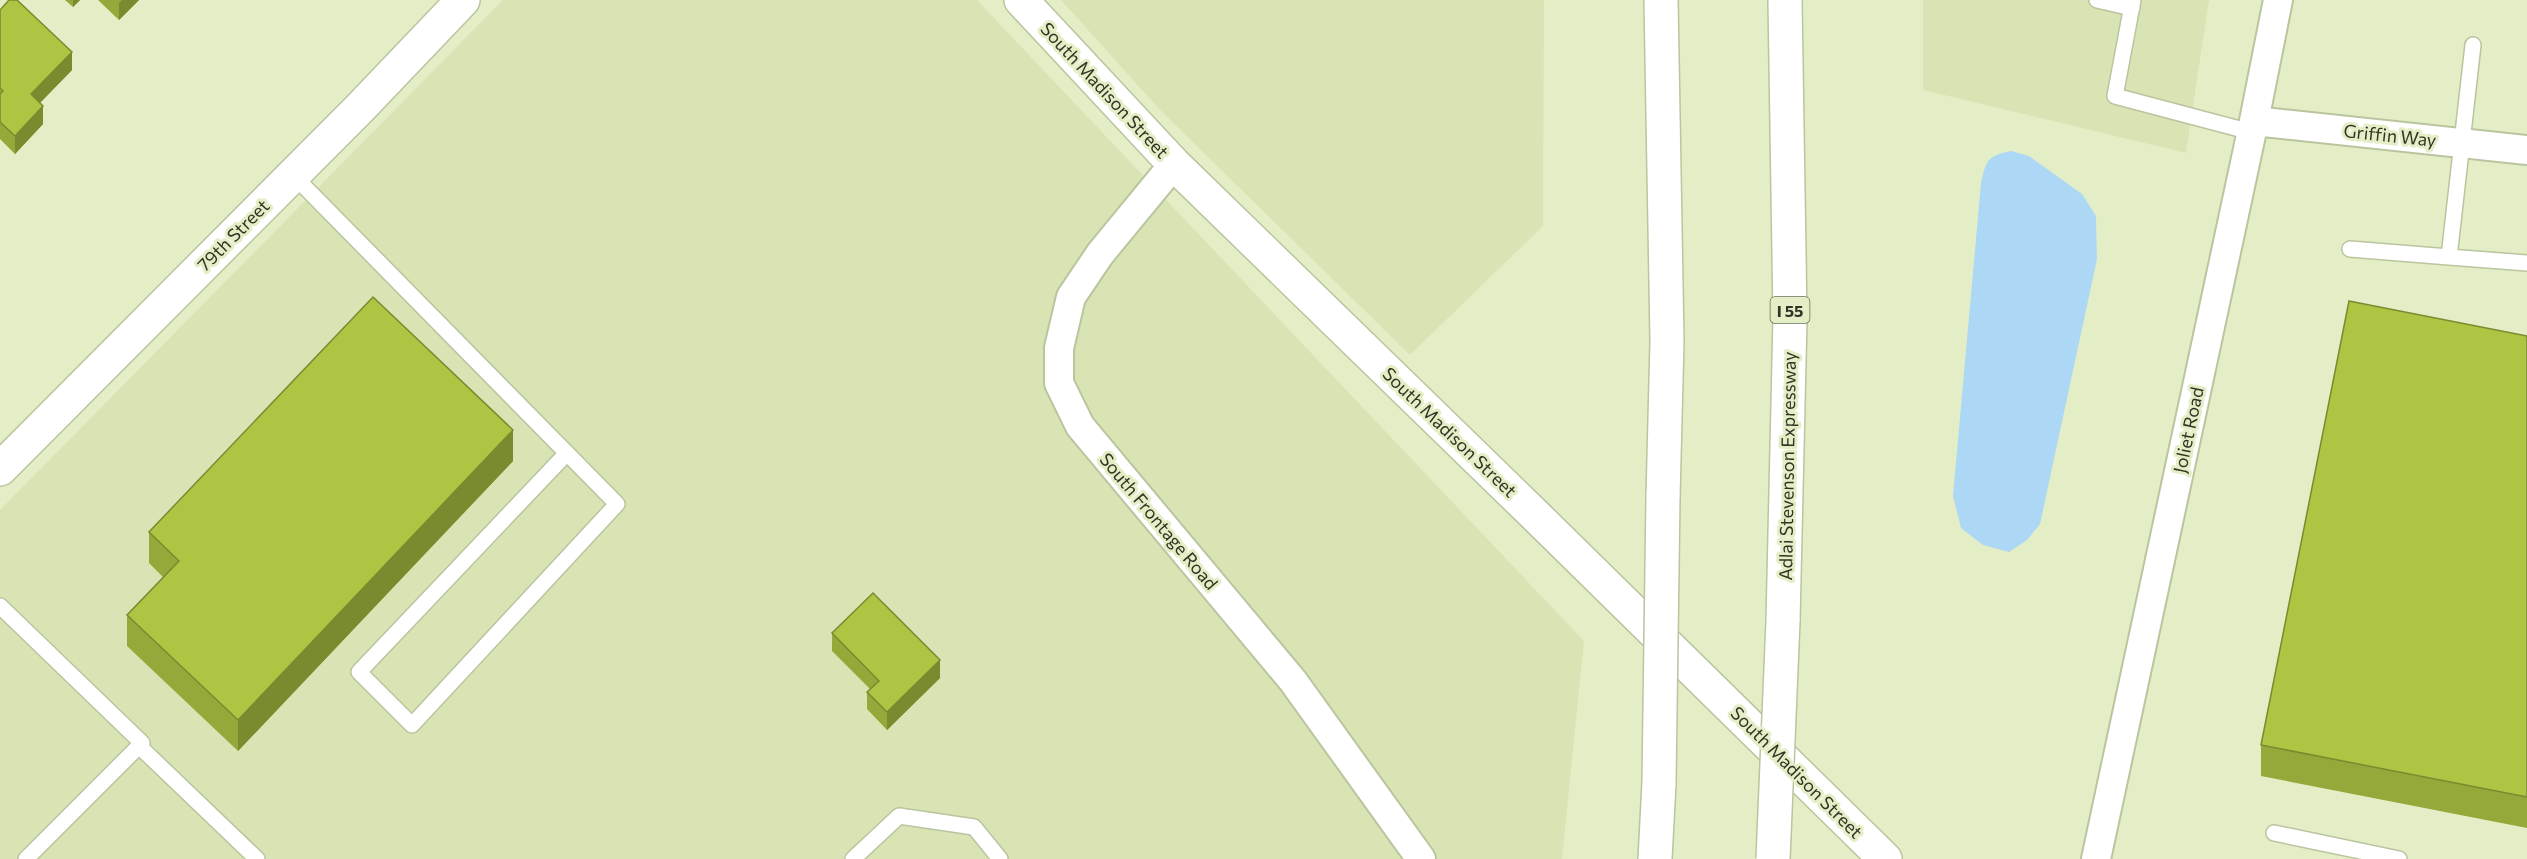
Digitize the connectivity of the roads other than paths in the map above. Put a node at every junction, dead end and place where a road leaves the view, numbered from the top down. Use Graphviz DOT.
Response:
graph roads {
  1 [pos="463,0"];
  2 [pos="1021,0"];
  3 [pos="1661,0"];
  4 [pos="1785,0"];
  5 [pos="2097,0"];
  6 [pos="2278,0"];
  7 [pos="2133,4"];
  8 [pos="2473,45"];
  9 [pos="2253,126"];
  10 [pos="2461,143"];
  11 [pos="2527,150"];
  12 [pos="1174,165"];
  13 [pos="293,175"];
  14 [pos="2350,249"];
  15 [pos="2449,257"];
  16 [pos="2527,263"];
  17 [pos="567,453"];
  18 [pos="0,469"];
  19 [pos="0,606"];
  20 [pos="139,746"];
  21 [pos="2274,833"];
  22 [pos="26,859"];
  23 [pos="257,859"];
  24 [pos="853,859"];
  25 [pos="1000,859"];
  26 [pos="1421,859"];
  27 [pos="1655,859"];
  28 [pos="1773,859"];
  29 [pos="1885,859"];
  30 [pos="2096,859"];
  31 [pos="2399,859"];
  1 -- 13 [label="main road, 79th Street"];
  2 -- 12 [label="main road, South Madison Street"];
  3 -- 27 [label="main road, bridge"];
  4 -- 28 [label="main road, Adlai Stevenson Expressway / I 55, bridge"];
  5 -- 7 [label="lane"];
  6 -- 9 [label="street, Joliet Road"];
  7 -- 9 [label="lane"];
  8 -- 10 [label="lane"];
  9 -- 10 [label="street, Griffin Way"];
  9 -- 30 [label="street, Joliet Road"];
  10 -- 11 [label="street, Griffin Way"];
  10 -- 15 [label="lane"];
  12 -- 26 [label="street, South Frontage Road"];
  12 -- 29 [label="main road, South Madison Street"];
  13 -- 17 [label="lane"];
  13 -- 18 [label="main road, 79th Street"];
  14 -- 15 [label="lane"];
  15 -- 16 [label="lane"];
  17 -- 17 [label="lane"];
  19 -- 20 [label="lane"];
  20 -- 22 [label="lane"];
  20 -- 23 [label="lane"];
  21 -- 31 [label="lane"];
  24 -- 25 [label="lane"];
}
